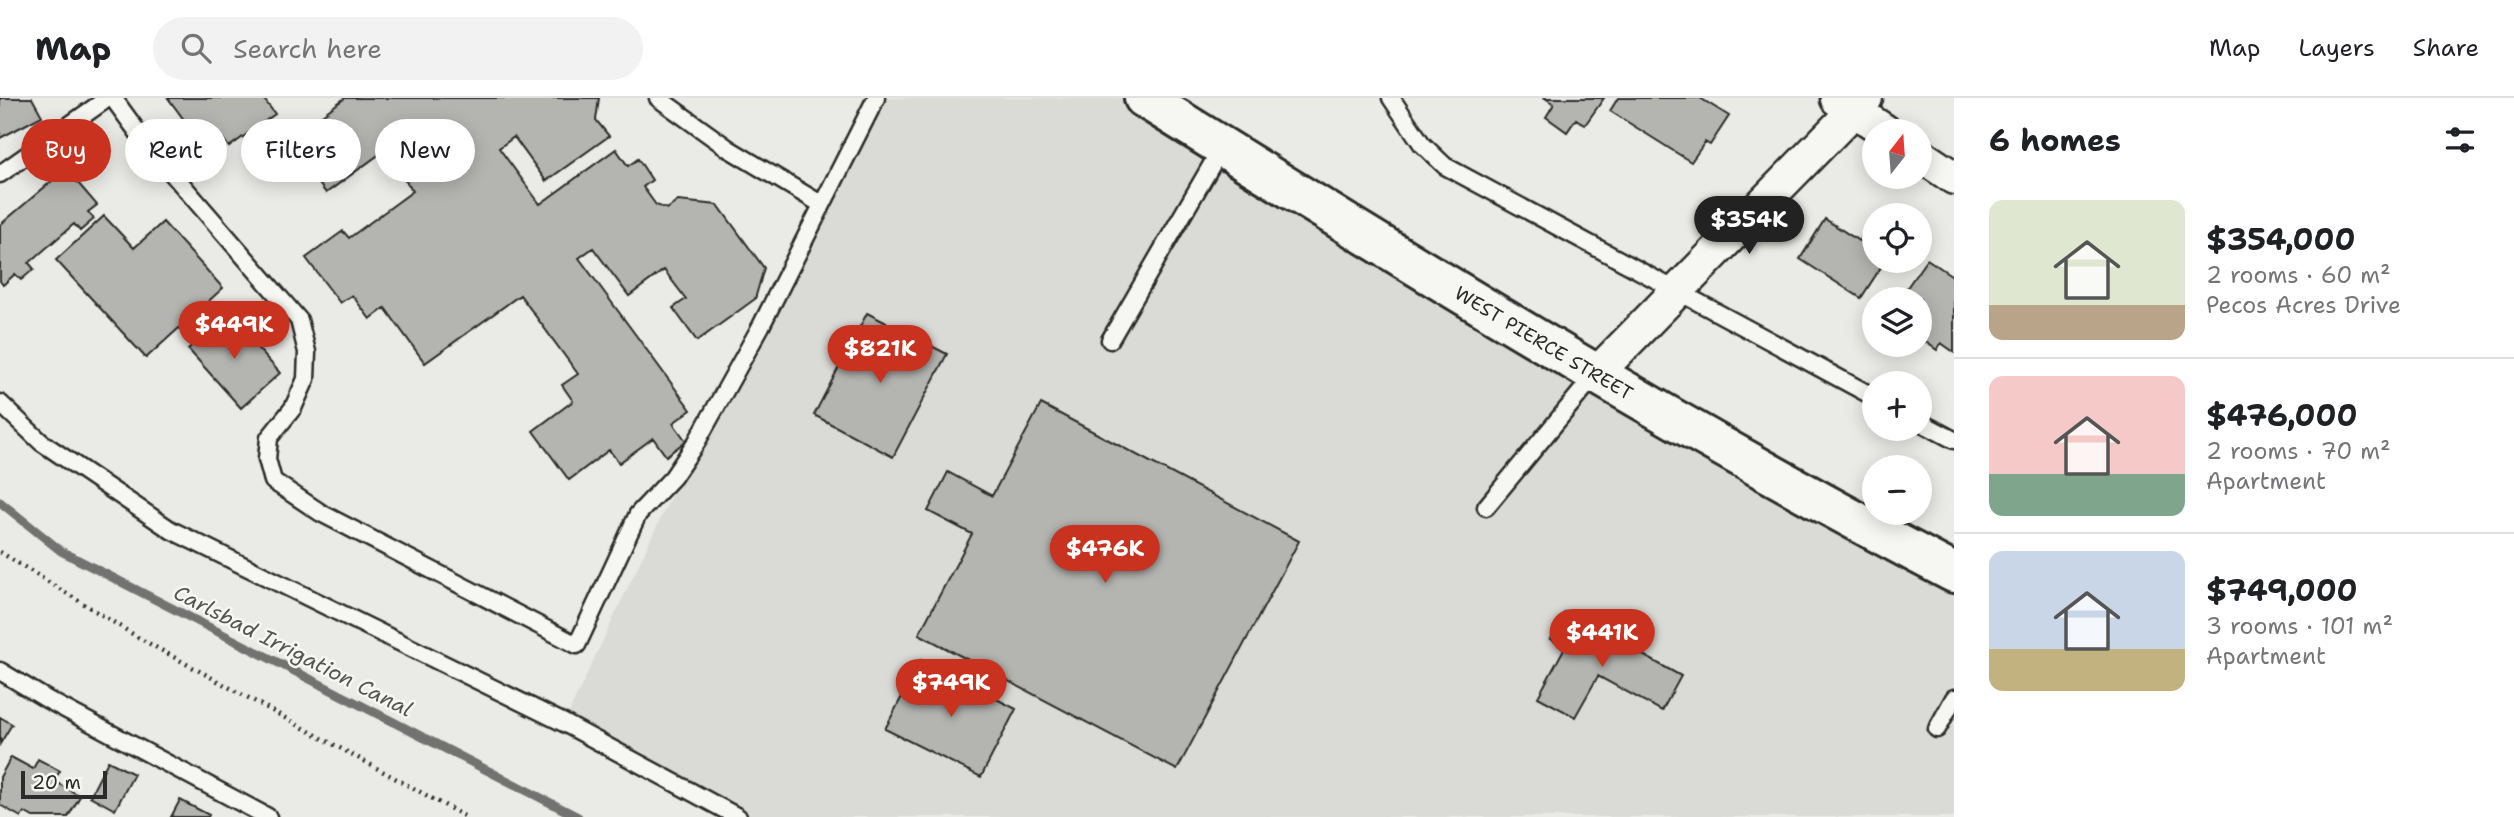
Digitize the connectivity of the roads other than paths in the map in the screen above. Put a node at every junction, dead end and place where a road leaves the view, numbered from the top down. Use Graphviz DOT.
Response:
graph roads {
  1 [pos="111,98"];
  2 [pos="658,98"];
  3 [pos="876,98"];
  4 [pos="1144,98"];
  5 [pos="1391,98"];
  6 [pos="1852,102"];
  7 [pos="1871,119"];
  8 [pos="1222,147"];
  9 [pos="1932,163"];
  10 [pos="0,174"];
  11 [pos="1954,178"];
  12 [pos="821,204"];
  13 [pos="1678,292"];
  14 [pos="1110,340"];
  15 [pos="1595,375"];
  16 [pos="1862,391"];
  17 [pos="0,403"];
  18 [pos="1932,428"];
  19 [pos="1954,440"];
  20 [pos="1486,507"];
  21 [pos="1954,573"];
  22 [pos="0,671"];
  23 [pos="1954,698"];
  24 [pos="1937,729"];
  25 [pos="268,817"];
  26 [pos="738,817"];
  1 -- 10 [label="lane"];
  1 -- 12 [label="lane"];
  2 -- 12 [label="lane"];
  3 -- 12 [label="lane"];
  4 -- 8 [label="highway, WEST PIERCE STREET"];
  5 -- 13 [label="lane"];
  6 -- 7 [label="street"];
  6 -- 13 [label="street"];
  8 -- 14 [label="lane"];
  8 -- 15 [label="highway, WEST PIERCE STREET"];
  9 -- 11 [label="street"];
  13 -- 15 [label="street"];
  13 -- 16 [label="lane"];
  15 -- 20 [label="lane"];
  15 -- 21 [label="highway, WEST PIERCE STREET"];
  17 -- 26 [label="lane"];
  18 -- 19 [label="lane"];
  22 -- 25 [label="lane"];
  23 -- 24 [label="lane"];
}
